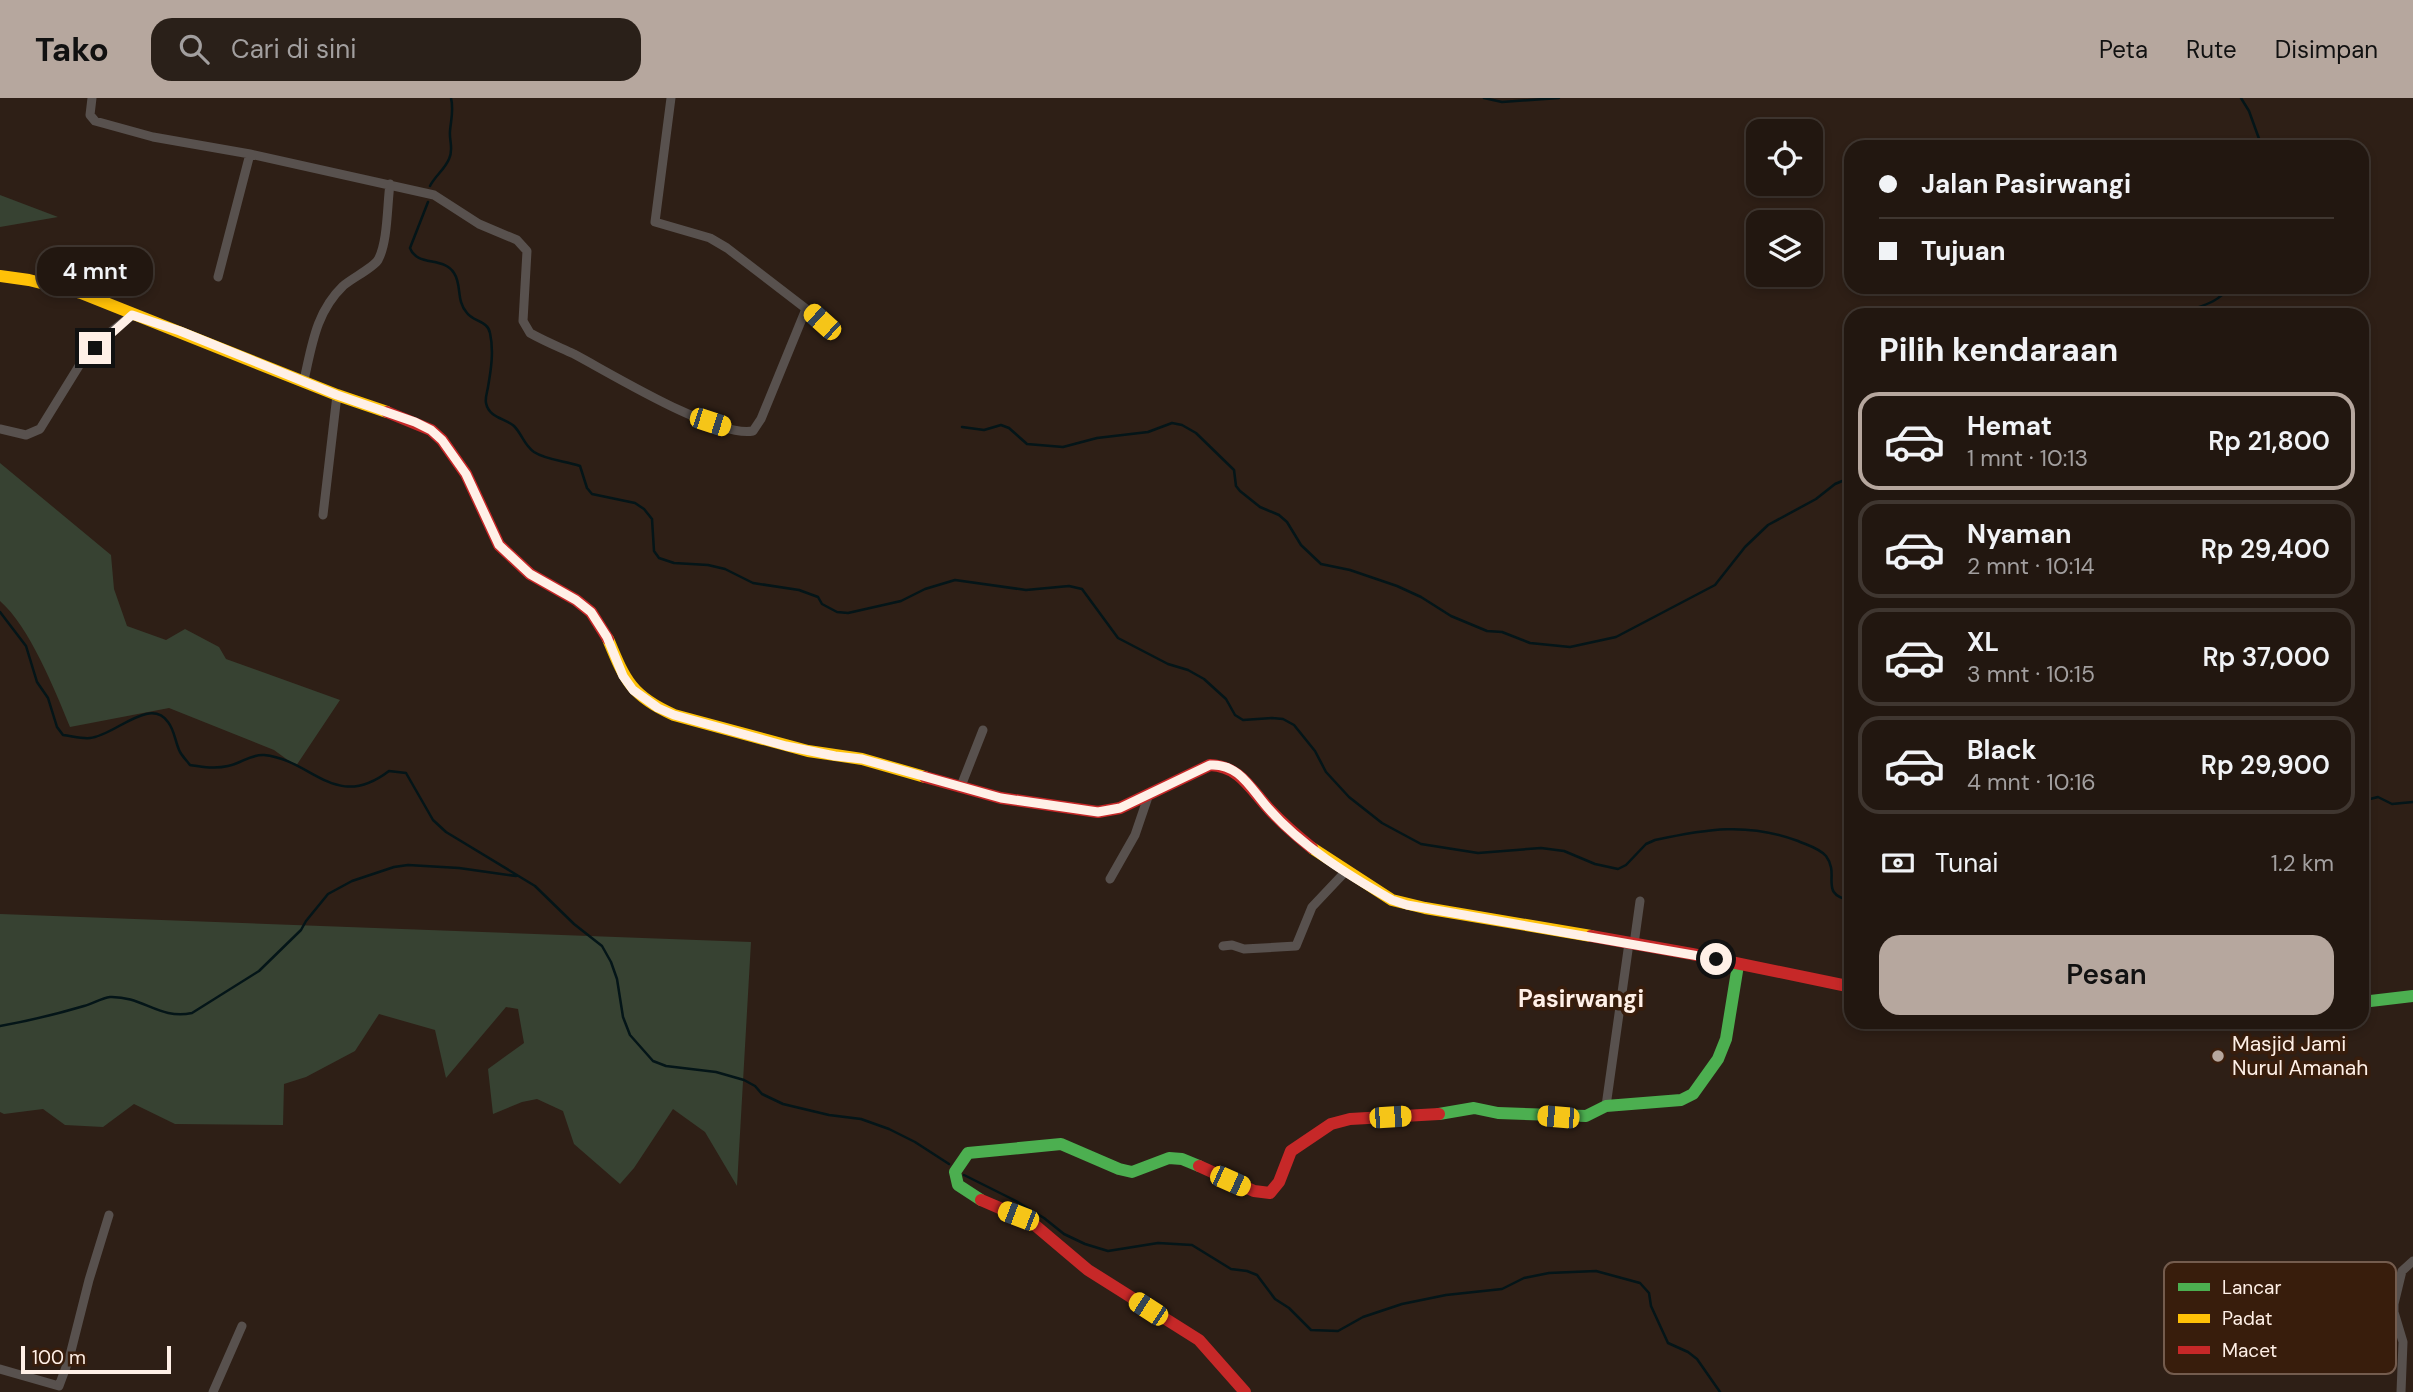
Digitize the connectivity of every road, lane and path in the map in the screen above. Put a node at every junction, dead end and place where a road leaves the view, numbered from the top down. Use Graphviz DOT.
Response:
graph roads {
  1 [pos="92,98"];
  2 [pos="671,98"];
  3 [pos="250,154"];
  4 [pos="390,184"];
  5 [pos="0,276"];
  6 [pos="218,277"];
  7 [pos="806,309"];
  8 [pos="132,315"];
  9 [pos="834,334"];
  10 [pos="304,380"];
  11 [pos="337,395"];
  12 [pos="0,429"];
  13 [pos="323,515"];
  14 [pos="983,730"];
  15 [pos="961,786"];
  16 [pos="1149,794"];
  17 [pos="1346,871"];
  18 [pos="1110,879"];
  19 [pos="1640,901"];
  20 [pos="1631,944"];
  21 [pos="1223,946"];
  22 [pos="1738,965"];
  23 [pos="1844,986"];
  24 [pos="2413,996"];
  25 [pos="2369,1001"];
  26 [pos="1606,1106"];
  27 [pos="109,1216"];
  28 [pos="2413,1261"];
  29 [pos="2396,1296"];
  30 [pos="2396,1312"];
  31 [pos="242,1326"];
  32 [pos="0,1369"];
  33 [pos="62,1389"];
  34 [pos="213,1392"];
  35 [pos="1245,1392"];
  36 [pos="2401,1392"];
  1 -- 3 [label="street"];
  2 -- 7 [label="street"];
  3 -- 4 [label="street"];
  3 -- 6 [label="street"];
  4 -- 7 [label="street"];
  4 -- 10 [label="street"];
  5 -- 8 [label="street"];
  7 -- 9 [label="street"];
  8 -- 10 [label="street"];
  8 -- 12 [label="street"];
  10 -- 11 [label="street"];
  11 -- 13 [label="street"];
  11 -- 15 [label="street"];
  14 -- 15 [label="street"];
  15 -- 16 [label="street"];
  16 -- 17 [label="street"];
  16 -- 18 [label="street"];
  17 -- 20 [label="street"];
  17 -- 21 [label="street"];
  19 -- 20 [label="street"];
  20 -- 22 [label="street"];
  20 -- 26 [label="street"];
  22 -- 23 [label="street"];
  22 -- 26 [label="street"];
  24 -- 25 [label="street"];
  26 -- 35 [label="street"];
  27 -- 33 [label="street"];
  28 -- 29 [label="street"];
  30 -- 36 [label="street"];
  31 -- 34 [label="street"];
  32 -- 33 [label="street"];
}
